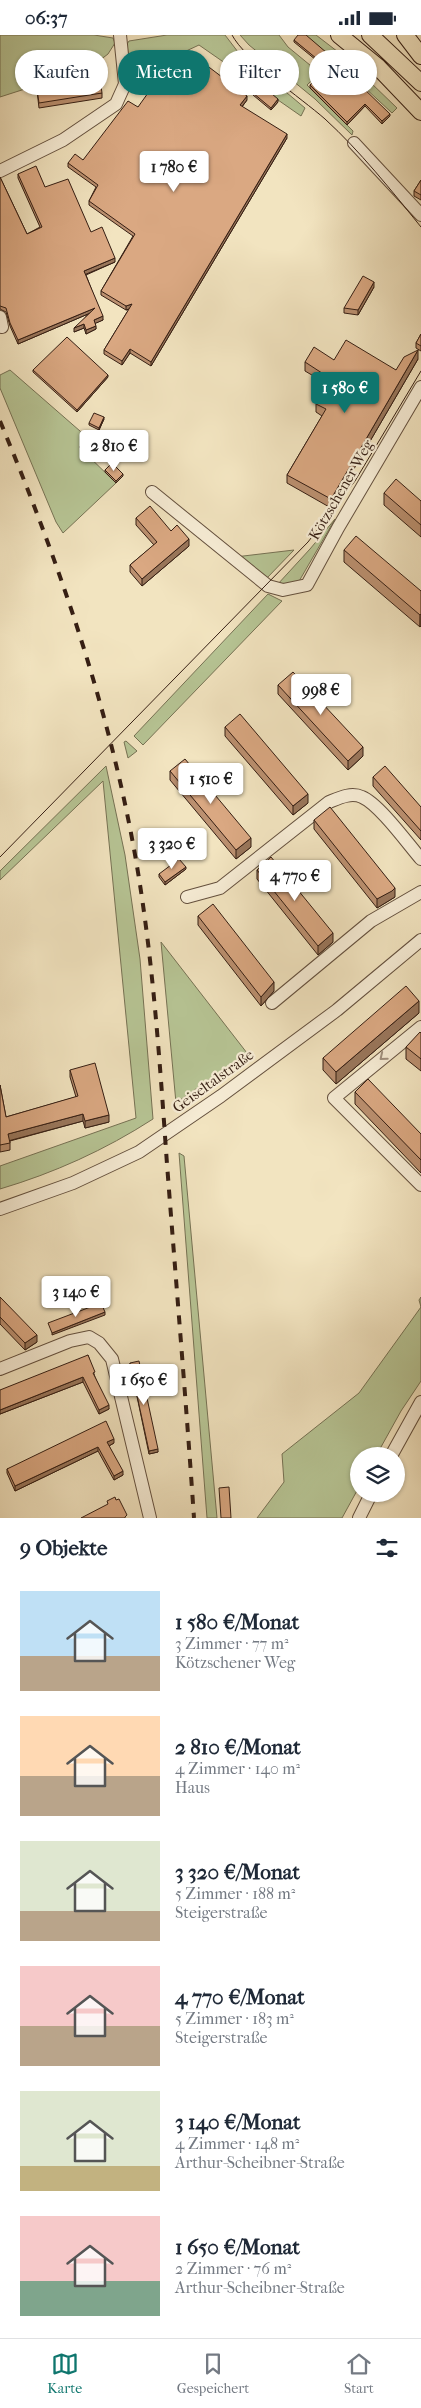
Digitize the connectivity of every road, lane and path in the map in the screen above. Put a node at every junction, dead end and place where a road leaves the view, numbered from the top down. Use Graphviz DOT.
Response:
graph roads {
  1 [pos="120,35"];
  2 [pos="340,35"];
  3 [pos="370,35"];
  4 [pos="405,35"];
  5 [pos="421,56"];
  6 [pos="421,83"];
  7 [pos="421,112"];
  8 [pos="354,143"];
  9 [pos="0,171"];
  10 [pos="421,215"];
  11 [pos="421,387"];
  12 [pos="152,492"];
  13 [pos="421,859"];
  14 [pos="421,892"];
  15 [pos="186,897"];
  16 [pos="421,940"];
  17 [pos="272,1003"];
  18 [pos="421,1027"];
  19 [pos="421,1185"];
  20 [pos="0,1209"];
  21 [pos="0,1369"];
  22 [pos="421,1402"];
  23 [pos="396,1447"];
  24 [pos="367,1502"];
  25 [pos="150,1518"];
  26 [pos="359,1518"];
  1 -- 9 [label="street"];
  2 -- 7 [label="main road"];
  3 -- 6 [label="main road"];
  4 -- 5 [label="main road"];
  8 -- 10 [label="street"];
  11 -- 12 [label="street, Kötzschener Weg"];
  13 -- 15 [label="street"];
  14 -- 17 [label="street"];
  16 -- 20 [label="street, Geiseltalstraße"];
  18 -- 19 [label="street, one-way"];
  21 -- 25 [label="street"];
  22 -- 23 [label="street"];
  24 -- 26 [label="street"];
}
